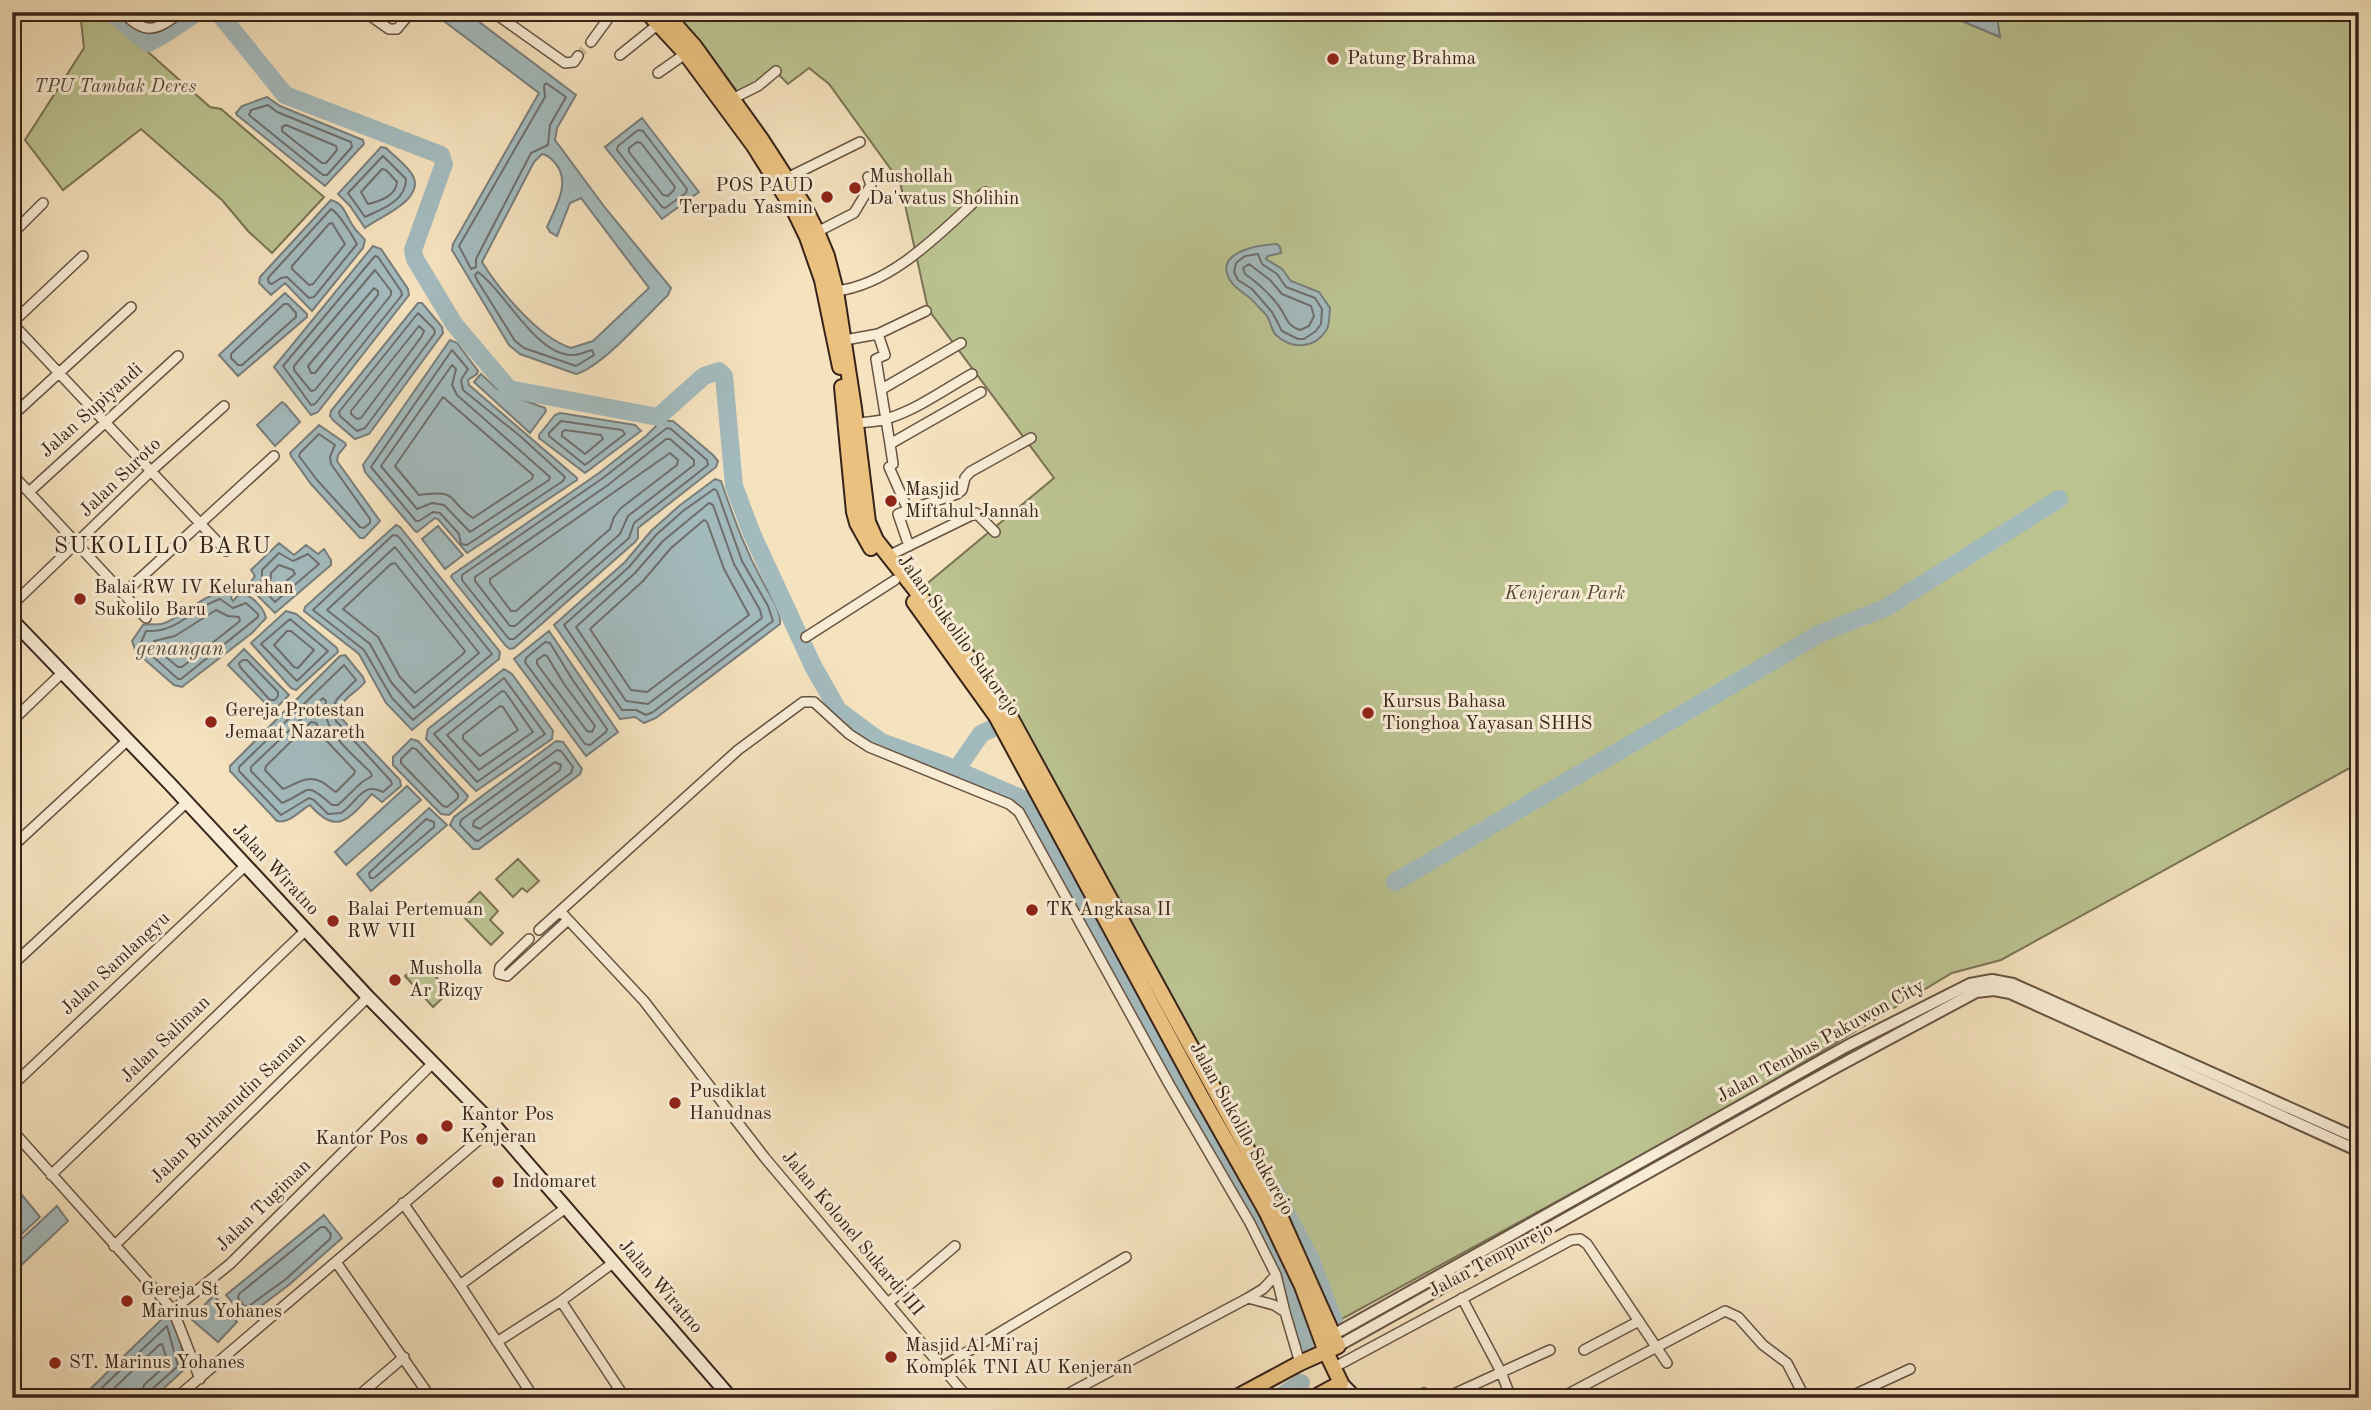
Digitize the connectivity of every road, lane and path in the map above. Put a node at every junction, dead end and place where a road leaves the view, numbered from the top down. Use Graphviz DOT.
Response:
graph roads {
  1 [pos="122,12"];
  2 [pos="181,12"];
  3 [pos="365,12"];
  4 [pos="411,12"];
  5 [pos="493,12"];
  6 [pos="613,12"];
  7 [pos="647,12"];
  8 [pos="663,17"];
  9 [pos="591,42"];
  10 [pos="690,50"];
  11 [pos="578,55"];
  12 [pos="620,55"];
  13 [pos="776,71"];
  14 [pos="658,73"];
  15 [pos="732,99"];
  16 [pos="860,142"];
  17 [pos="788,177"];
  18 [pos="868,177"];
  19 [pos="985,192"];
  20 [pos="43,203"];
  21 [pos="818,232"];
  22 [pos="12,234"];
  23 [pos="83,256"];
  24 [pos="835,286"];
  25 [pos="131,307"];
  26 [pos="926,311"];
  27 [pos="12,323"];
  28 [pos="878,334"];
  29 [pos="846,340"];
  30 [pos="961,344"];
  31 [pos="178,356"];
  32 [pos="972,373"];
  33 [pos="58,374"];
  34 [pos="882,388"];
  35 [pos="981,392"];
  36 [pos="224,406"];
  37 [pos="12,416"];
  38 [pos="887,419"];
  39 [pos="105,422"];
  40 [pos="861,422"];
  41 [pos="1031,438"];
  42 [pos="890,444"];
  43 [pos="274,456"];
  44 [pos="151,471"];
  45 [pos="12,474"];
  46 [pos="29,492"];
  47 [pos="908,510"];
  48 [pos="200,524"];
  49 [pos="995,532"];
  50 [pos="872,542"];
  51 [pos="77,545"];
  52 [pos="909,546"];
  53 [pos="226,551"];
  54 [pos="891,555"];
  55 [pos="895,580"];
  56 [pos="123,594"];
  57 [pos="12,605"];
  58 [pos="146,618"];
  59 [pos="12,620"];
  60 [pos="806,637"];
  61 [pos="63,672"];
  62 [pos="1001,713"];
  63 [pos="12,721"];
  64 [pos="128,740"];
  65 [pos="1021,751"];
  66 [pos="186,803"];
  67 [pos="12,847"];
  68 [pos="244,867"];
  69 [pos="560,911"];
  70 [pos="568,920"];
  71 [pos="539,930"];
  72 [pos="305,931"];
  73 [pos="529,939"];
  74 [pos="12,965"];
  75 [pos="368,997"];
  76 [pos="433,1063"];
  77 [pos="12,1086"];
  78 [pos="1214,1088"];
  79 [pos="1200,1096"];
  80 [pos="495,1126"];
  81 [pos="12,1130"];
  82 [pos="2359,1139"];
  83 [pos="2359,1151"];
  84 [pos="51,1175"];
  85 [pos="403,1203"];
  86 [pos="567,1207"];
  87 [pos="114,1245"];
  88 [pos="956,1246"];
  89 [pos="1126,1257"];
  90 [pos="336,1262"];
  91 [pos="613,1262"];
  92 [pos="1276,1275"];
  93 [pos="460,1285"];
  94 [pos="1248,1298"];
  95 [pos="1462,1298"];
  96 [pos="561,1301"];
  97 [pos="888,1303"];
  98 [pos="173,1310"];
  99 [pos="1285,1312"];
  100 [pos="1639,1321"];
  101 [pos="497,1342"];
  102 [pos="1330,1344"];
  103 [pos="1657,1346"];
  104 [pos="1550,1350"];
  105 [pos="1584,1350"];
  106 [pos="404,1357"];
  107 [pos="1300,1363"];
  108 [pos="1667,1363"];
  109 [pos="942,1367"];
  110 [pos="1333,1368"];
  111 [pos="1910,1369"];
  112 [pos="1501,1372"];
  113 [pos="200,1379"];
  114 [pos="1340,1383"];
  115 [pos="1569,1394"];
  116 [pos="176,1398"];
  117 [pos="356,1398"];
  118 [pos="431,1398"];
  119 [pos="534,1398"];
  120 [pos="625,1398"];
  121 [pos="731,1398"];
  122 [pos="968,1398"];
  123 [pos="1060,1398"];
  124 [pos="1235,1398"];
  125 [pos="1313,1398"];
  126 [pos="1356,1398"];
  127 [pos="1446,1398"];
  128 [pos="1511,1398"];
  129 [pos="1805,1398"];
  130 [pos="1847,1398"];
  1 -- 2 [label="street"];
  3 -- 4 [label="street"];
  5 -- 11 [label="street"];
  6 -- 9 [label="street"];
  7 -- 8 [label="main road, Jalan Sukolilo Sukorejo"];
  8 -- 10 [label="main road, Jalan Sukolilo Sukorejo"];
  8 -- 12 [label="street"];
  10 -- 14 [label="street"];
  10 -- 15 [label="main road, Jalan Sukolilo Sukorejo"];
  13 -- 15 [label="street"];
  15 -- 17 [label="main road, Jalan Sukolilo Sukorejo"];
  16 -- 17 [label="street"];
  17 -- 21 [label="main road, Jalan Sukolilo Sukorejo"];
  18 -- 21 [label="street"];
  19 -- 24 [label="street"];
  20 -- 22 [label="street"];
  21 -- 24 [label="main road, Jalan Sukolilo Sukorejo"];
  23 -- 27 [label="street"];
  24 -- 29 [label="main road, Jalan Sukolilo Sukorejo"];
  25 -- 33 [label="street"];
  26 -- 28 [label="street"];
  27 -- 33 [label="street"];
  28 -- 29 [label="street"];
  28 -- 34 [label="street"];
  29 -- 40 [label="main road, Jalan Sukolilo Sukorejo"];
  29 -- 50 [label="main road, Jalan Sukolilo Sukorejo"];
  30 -- 34 [label="street"];
  31 -- 39 [label="street, Jalan Supiyandi"];
  32 -- 38 [label="street"];
  33 -- 37 [label="street"];
  33 -- 39 [label="street"];
  34 -- 38 [label="street"];
  35 -- 42 [label="street"];
  36 -- 44 [label="street, Jalan Suroto"];
  38 -- 40 [label="street"];
  38 -- 42 [label="street"];
  39 -- 44 [label="street"];
  39 -- 46 [label="street, Jalan Supiyandi"];
  40 -- 50 [label="main road, Jalan Sukolilo Sukorejo"];
  41 -- 47 [label="street"];
  42 -- 47 [label="street"];
  43 -- 48 [label="street"];
  44 -- 48 [label="street"];
  44 -- 51 [label="street, Jalan Suroto"];
  45 -- 46 [label="street"];
  46 -- 51 [label="street"];
  47 -- 52 [label="street"];
  48 -- 53 [label="street"];
  48 -- 56 [label="street"];
  49 -- 52 [label="street"];
  50 -- 54 [label="main road, Jalan Sukolilo Sukorejo"];
  50 -- 55 [label="main road, Jalan Sukolilo Sukorejo"];
  51 -- 56 [label="street"];
  51 -- 57 [label="street, Jalan Suroto"];
  52 -- 54 [label="street"];
  54 -- 62 [label="main road, Jalan Sukolilo Sukorejo"];
  55 -- 60 [label="street"];
  55 -- 62 [label="main road, Jalan Sukolilo Sukorejo"];
  56 -- 58 [label="street"];
  59 -- 61 [label="main road, Jalan Wiratno"];
  61 -- 63 [label="street"];
  61 -- 64 [label="main road, Jalan Wiratno"];
  62 -- 65 [label="main road, Jalan Sukolilo Sukorejo"];
  64 -- 66 [label="main road, Jalan Wiratno"];
  64 -- 67 [label="street"];
  65 -- 78 [label="main road, Jalan Sukolilo Sukorejo"];
  65 -- 79 [label="main road, Jalan Sukolilo Sukorejo"];
  66 -- 68 [label="main road, Jalan Wiratno"];
  66 -- 74 [label="street"];
  68 -- 72 [label="main road, Jalan Wiratno"];
  68 -- 77 [label="street, Jalan Samlangyu"];
  69 -- 70 [label="street, Jalan Kolonel Sukardi III"];
  69 -- 71 [label="street"];
  69 -- 92 [label="street"];
  70 -- 73 [label="street"];
  70 -- 97 [label="street, Jalan Kolonel Sukardi III"];
  72 -- 75 [label="main road, Jalan Wiratno"];
  72 -- 84 [label="street, Jalan Saliman"];
  75 -- 76 [label="main road, Jalan Wiratno"];
  75 -- 87 [label="street, Jalan Burhanudin Saman"];
  76 -- 80 [label="main road, Jalan Wiratno"];
  76 -- 98 [label="street, Jalan Tugiman"];
  78 -- 79 [label="main road"];
  78 -- 102 [label="main road, Jalan Sukolilo Sukorejo"];
  79 -- 102 [label="main road, Jalan Sukolilo Sukorejo"];
  80 -- 85 [label="street"];
  80 -- 86 [label="main road, Jalan Wiratno"];
  81 -- 84 [label="street"];
  82 -- 102 [label="street, Jalan Tembus Pakuwon City"];
  83 -- 102 [label="street, Jalan Tembus Pakuwon City"];
  84 -- 87 [label="street"];
  85 -- 90 [label="street"];
  85 -- 93 [label="street"];
  86 -- 91 [label="main road, Jalan Wiratno"];
  86 -- 93 [label="street"];
  87 -- 98 [label="street"];
  88 -- 97 [label="street"];
  89 -- 109 [label="street"];
  90 -- 106 [label="street"];
  90 -- 113 [label="street"];
  91 -- 96 [label="street"];
  91 -- 121 [label="main road, Jalan Wiratno"];
  92 -- 94 [label="street"];
  92 -- 99 [label="street"];
  93 -- 101 [label="street"];
  94 -- 99 [label="street"];
  94 -- 123 [label="street"];
  95 -- 100 [label="street, Jalan Tempurejo"];
  95 -- 110 [label="street, Jalan Tempurejo"];
  95 -- 112 [label="street"];
  96 -- 101 [label="street"];
  96 -- 120 [label="street"];
  97 -- 109 [label="street, Jalan Kolonel Sukardi III"];
  98 -- 113 [label="street"];
  99 -- 107 [label="street"];
  100 -- 103 [label="street"];
  100 -- 105 [label="street"];
  101 -- 119 [label="street"];
  102 -- 107 [label="main road"];
  102 -- 110 [label="main road"];
  103 -- 108 [label="street"];
  103 -- 115 [label="street"];
  103 -- 129 [label="street"];
  104 -- 112 [label="street"];
  106 -- 117 [label="street"];
  106 -- 118 [label="street"];
  107 -- 124 [label="main road"];
  109 -- 122 [label="street, Jalan Kolonel Sukardi III"];
  110 -- 114 [label="main road"];
  111 -- 130 [label="street"];
  112 -- 127 [label="street"];
  112 -- 128 [label="street"];
  113 -- 116 [label="street"];
  114 -- 125 [label="main road"];
  114 -- 126 [label="main road"];
}
